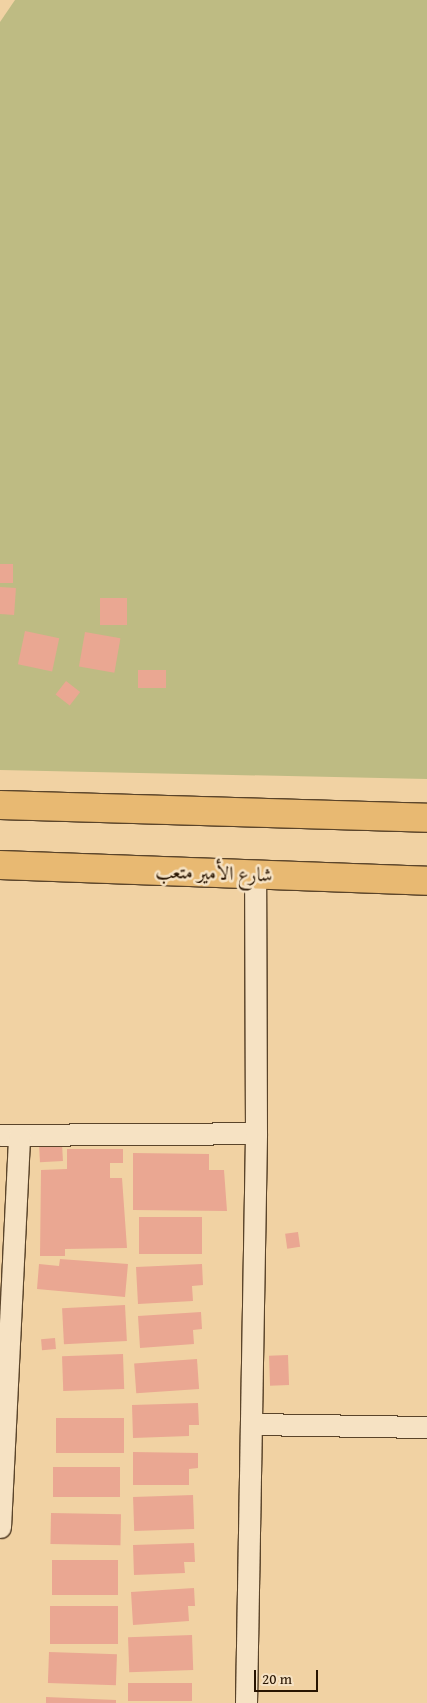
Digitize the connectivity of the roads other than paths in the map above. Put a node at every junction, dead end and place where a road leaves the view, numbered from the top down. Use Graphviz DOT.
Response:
graph roads {
  1 [pos="0,805"];
  2 [pos="427,818"];
  3 [pos="0,865"];
  4 [pos="255,874"];
  5 [pos="427,881"];
  6 [pos="256,1133"];
  7 [pos="10,1135"];
  8 [pos="5,1371"];
  9 [pos="253,1424"];
  10 [pos="427,1427"];
  11 [pos="0,1527"];
  12 [pos="246,1703"];
  1 -- 2 [label="main road"];
  3 -- 4 [label="main road, شارع الأمير متعب"];
  4 -- 5 [label="main road, شارع الأمير متعب"];
  4 -- 6 [label="street"];
  6 -- 7 [label="street"];
  6 -- 9 [label="street"];
  7 -- 8 [label="street"];
  8 -- 11 [label="street"];
  9 -- 10 [label="street"];
  9 -- 12 [label="street"];
}
